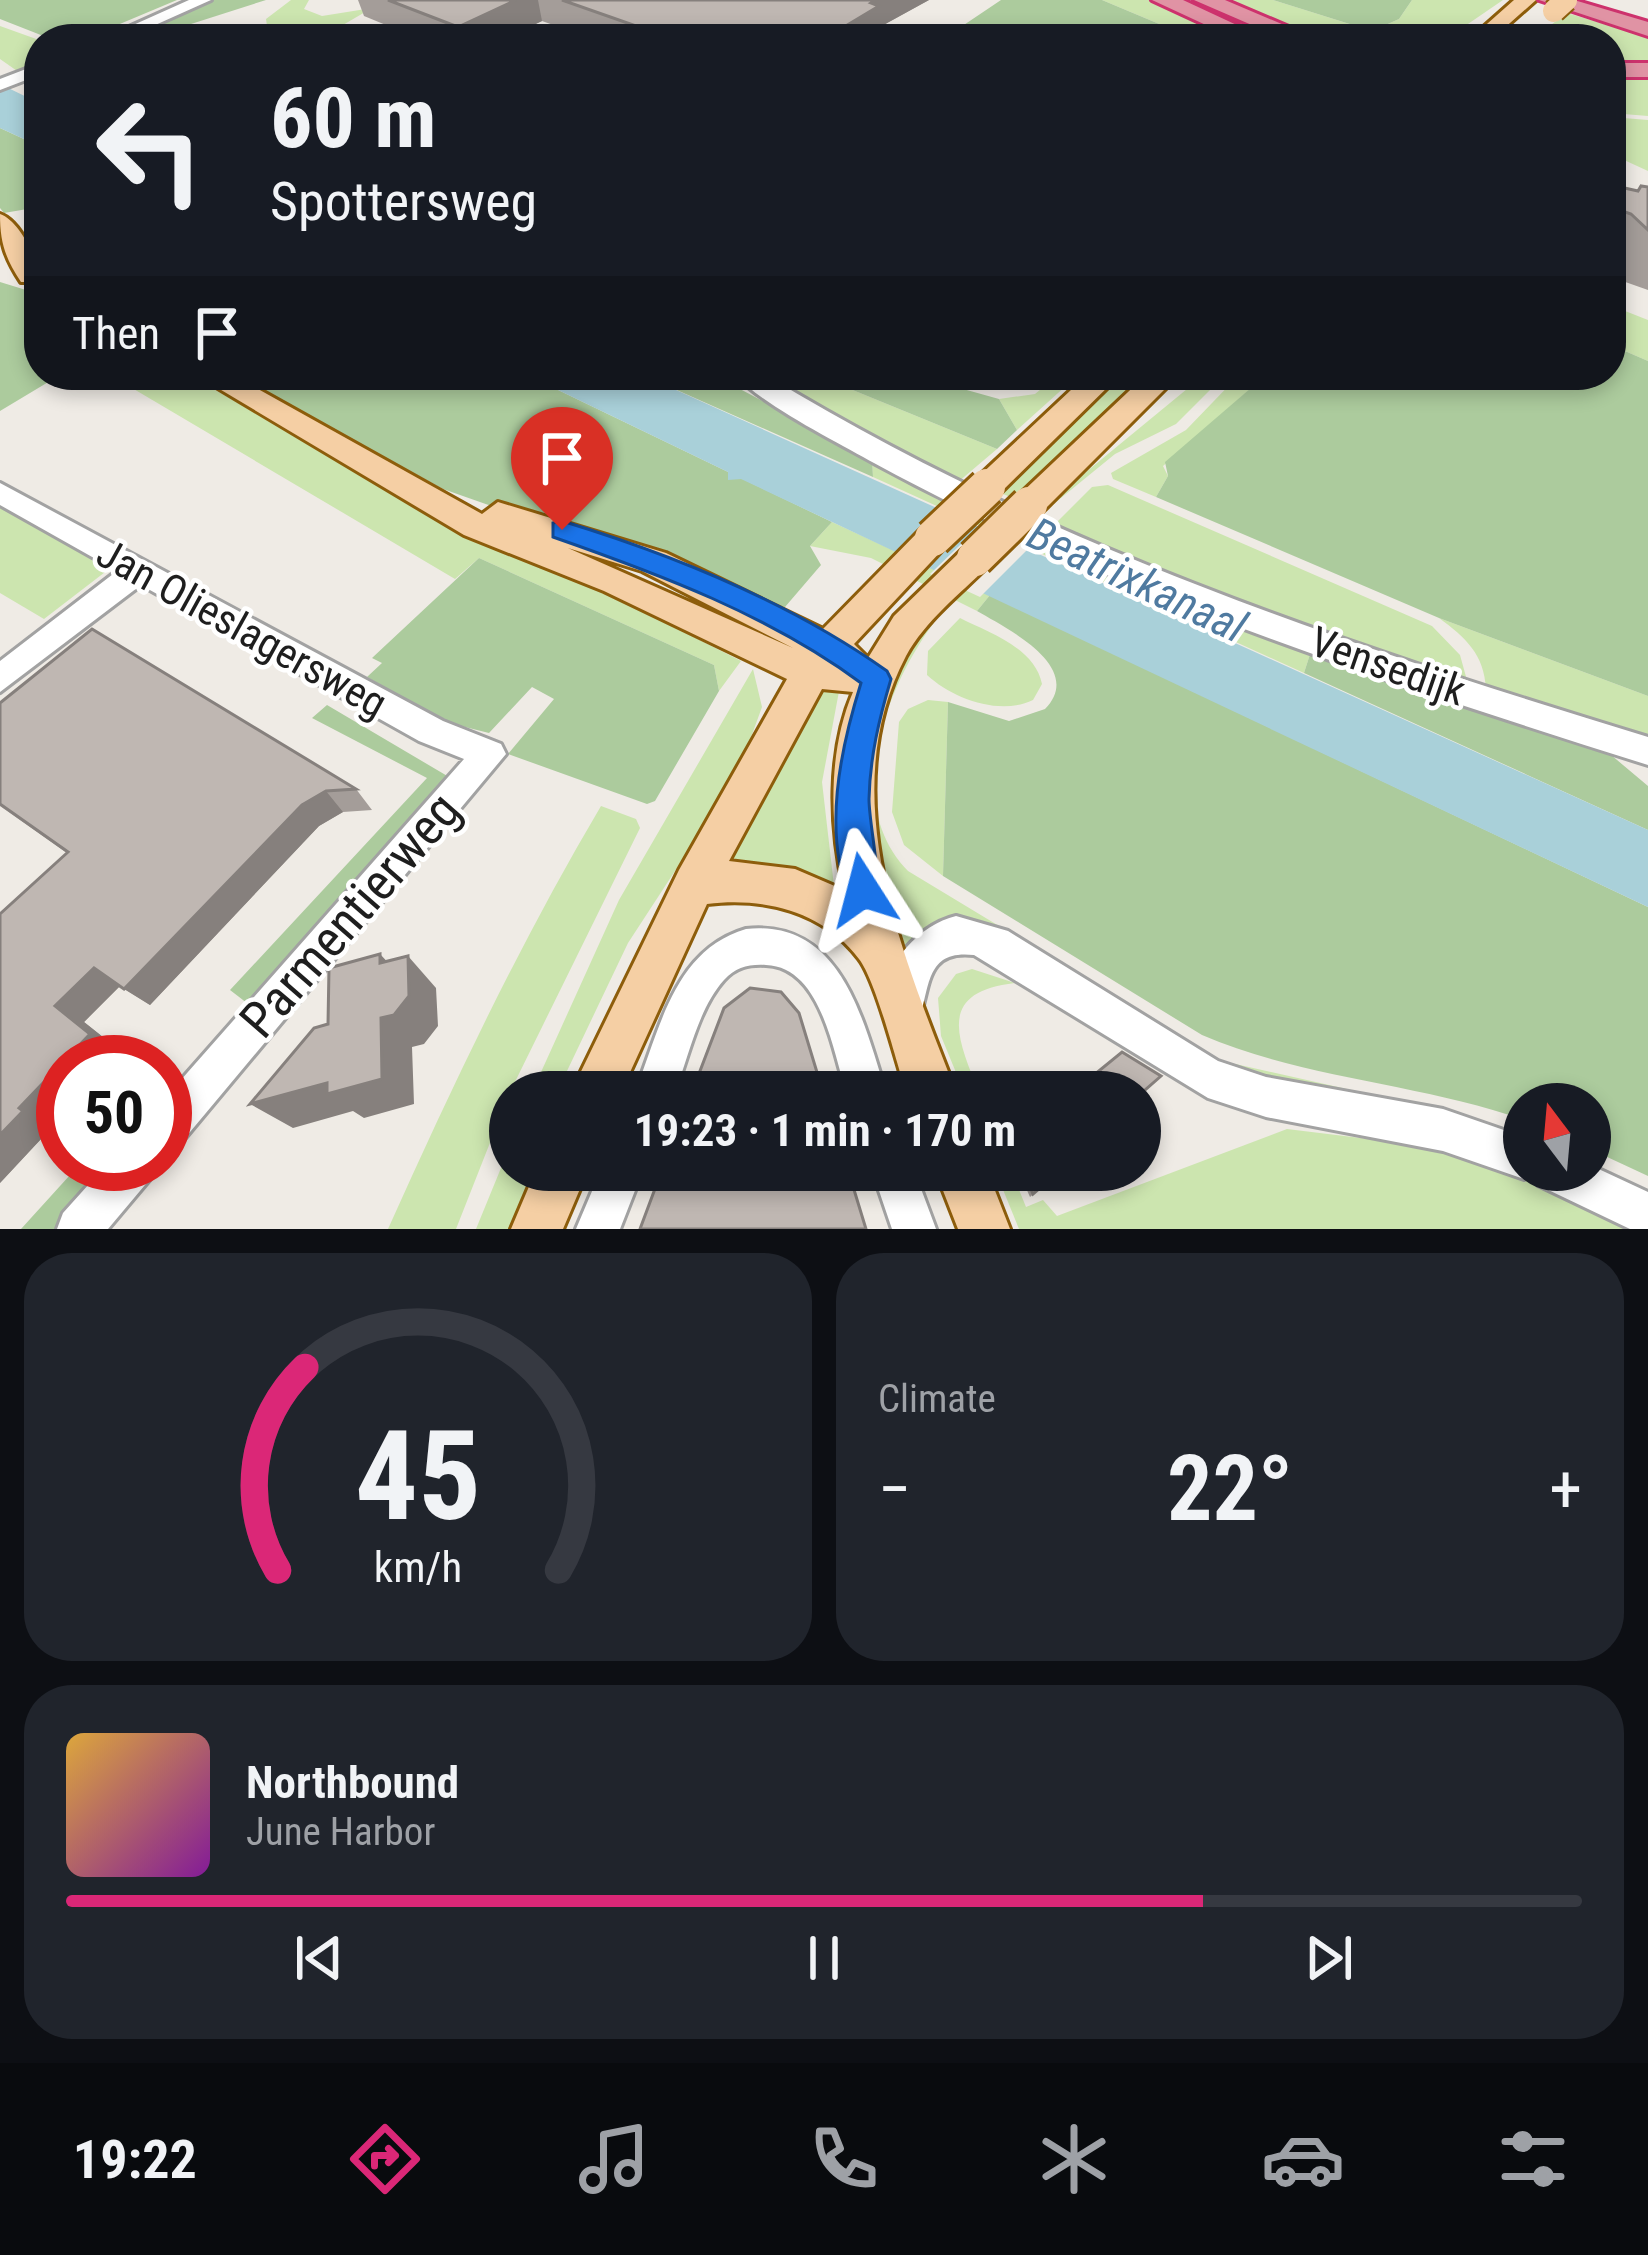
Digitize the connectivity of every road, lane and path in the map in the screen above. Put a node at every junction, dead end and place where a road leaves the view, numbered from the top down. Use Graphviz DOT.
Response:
graph roads {
  1 [pos="203,0"];
  2 [pos="1163,0"];
  3 [pos="1205,0"];
  4 [pos="1614,0"];
  5 [pos="1525,1"];
  6 [pos="1557,4"];
  7 [pos="1648,10"];
  8 [pos="146,24"];
  9 [pos="1224,24"];
  10 [pos="1267,24"];
  11 [pos="1498,24"];
  12 [pos="1648,28"];
  13 [pos="0,222"];
  14 [pos="24,262"];
  15 [pos="238,390"];
  16 [pos="770,390"];
  17 [pos="1089,390"];
  18 [pos="1148,390"];
  19 [pos="0,493"];
  20 [pos="138,571"];
  21 [pos="820,659"];
  22 [pos="0,679"];
  23 [pos="877,679"];
  24 [pos="1648,751"];
  25 [pos="489,754"];
  26 [pos="694,885"];
  27 [pos="881,949"];
  28 [pos="903,1011"];
  29 [pos="606,1071"];
  30 [pos="664,1071"];
  31 [pos="858,1071"];
  32 [pos="924,1071"];
  33 [pos="192,1099"];
  34 [pos="1503,1151"];
  35 [pos="112,1191"];
  36 [pos="553,1191"];
  37 [pos="613,1191"];
  38 [pos="900,1191"];
  39 [pos="969,1191"];
  40 [pos="1597,1191"];
  41 [pos="1648,1215"];
  42 [pos="79,1229"];
  43 [pos="537,1229"];
  44 [pos="598,1229"];
  45 [pos="914,1229"];
  46 [pos="984,1229"];
  1 -- 8 [label="street"];
  2 -- 9 [label="highway"];
  3 -- 10 [label="highway"];
  4 -- 7 [label="highway"];
  5 -- 11 [label="main road"];
  6 -- 12 [label="highway"];
  13 -- 14 [label="main road"];
  15 -- 21 [label="main road"];
  16 -- 24 [label="street, Vensedijk"];
  17 -- 21 [label="main road, bridge"];
  18 -- 23 [label="main road, bridge"];
  19 -- 20 [label="street, Jan Olieslagersweg"];
  20 -- 22 [label="street"];
  20 -- 25 [label="street, Jan Olieslagersweg"];
  21 -- 23 [label="main road"];
  21 -- 26 [label="main road"];
  23 -- 27 [label="main road"];
  25 -- 33 [label="street, Parmentierweg"];
  26 -- 27 [label="main road"];
  26 -- 29 [label="main road"];
  27 -- 28 [label="main road"];
  28 -- 32 [label="main road"];
  28 -- 34 [label="street"];
  30 -- 31 [label="street"];
  35 -- 42 [label="street"];
  36 -- 43 [label="main road"];
  37 -- 44 [label="street"];
  38 -- 45 [label="street"];
  39 -- 46 [label="main road"];
  40 -- 41 [label="street"];
}
